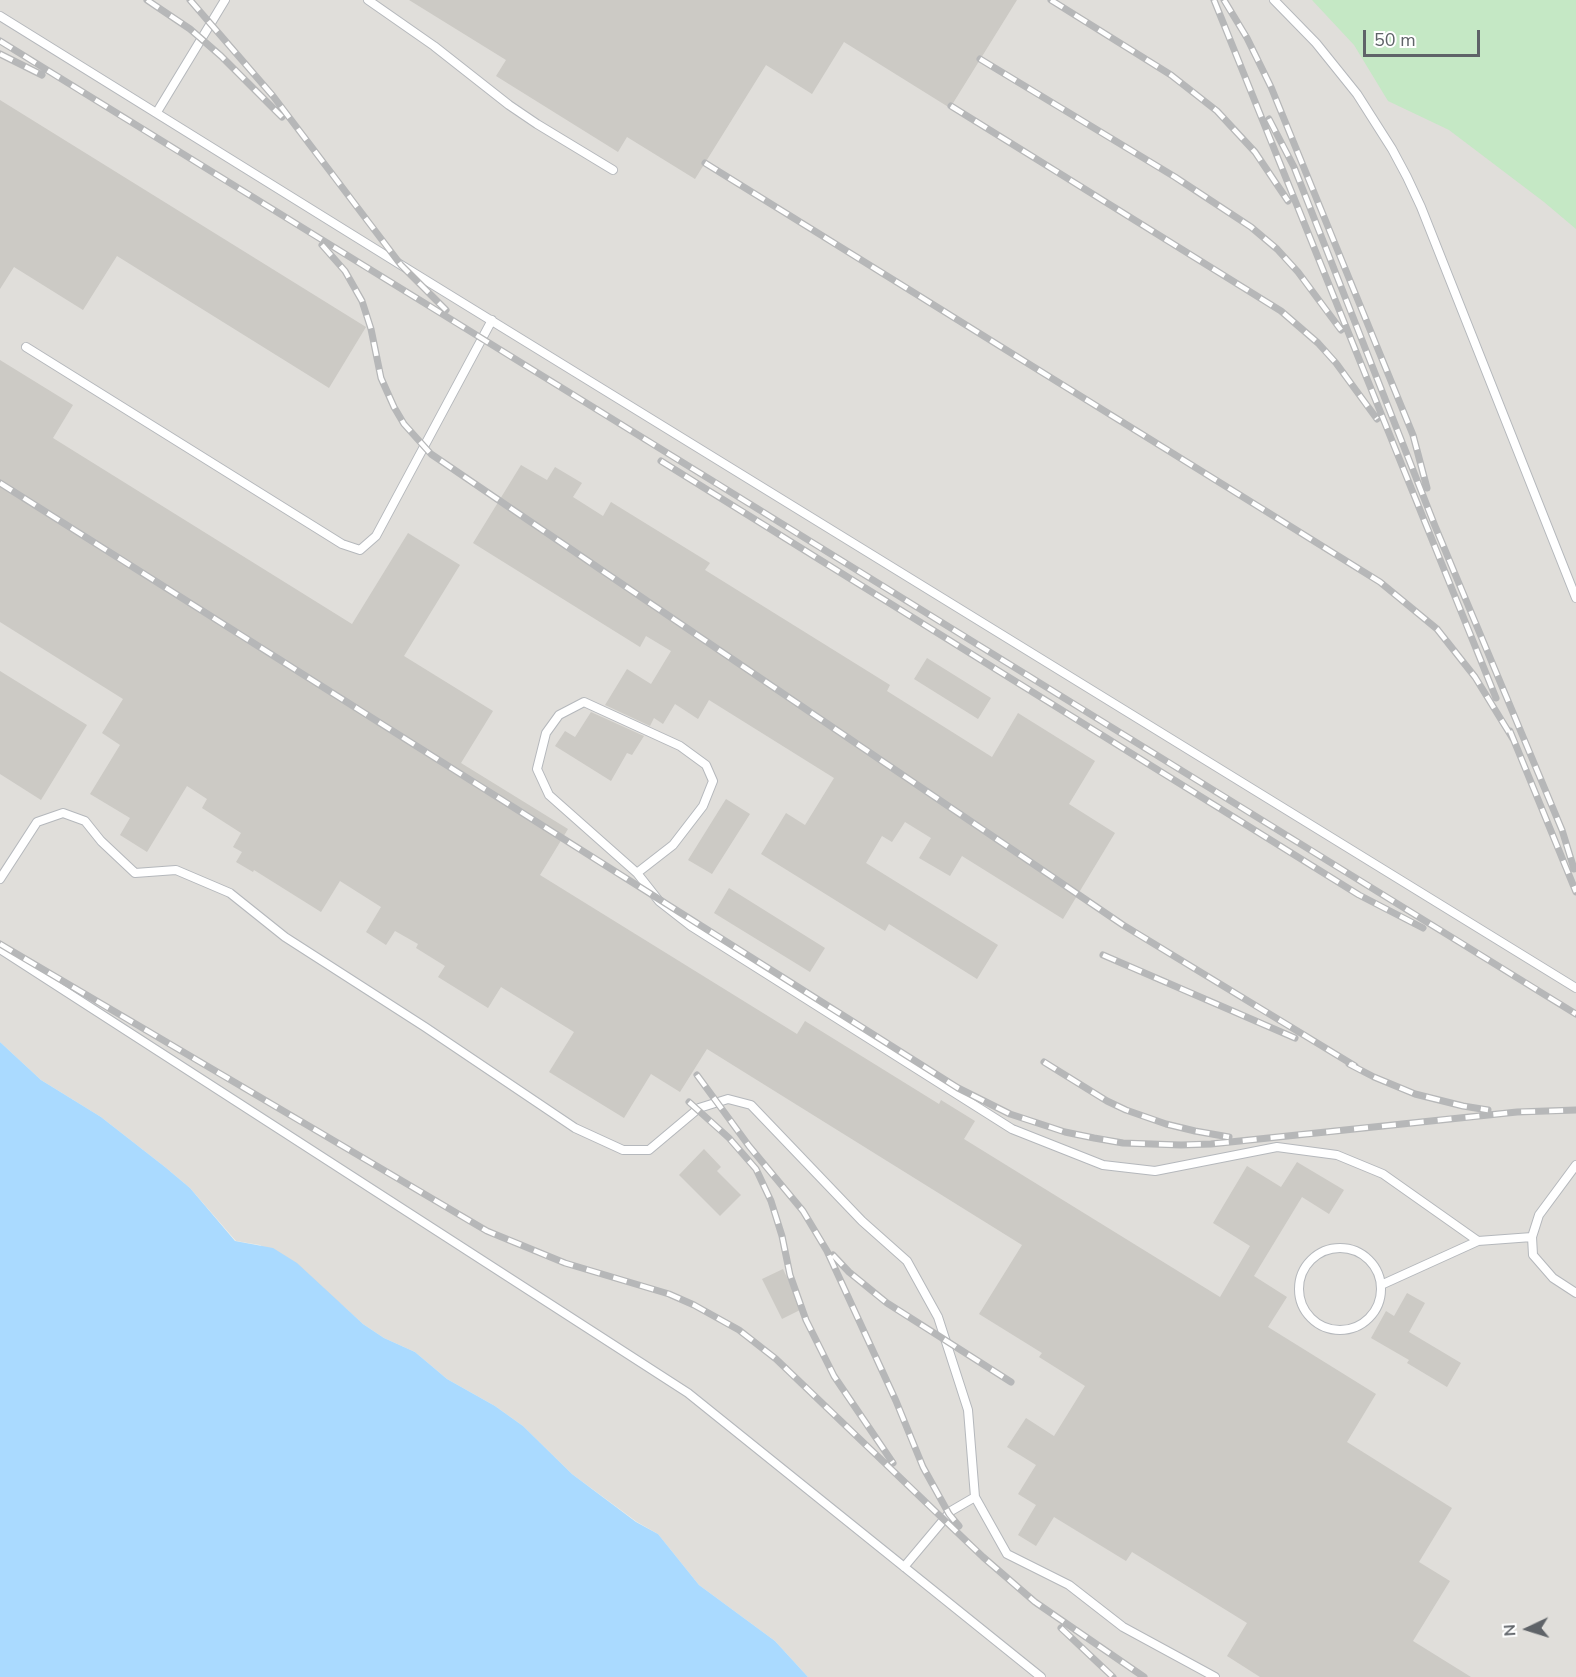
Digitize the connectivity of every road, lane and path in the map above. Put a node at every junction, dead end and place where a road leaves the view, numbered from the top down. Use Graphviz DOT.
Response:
graph roads {
  1 [pos="225,0"];
  2 [pos="368,0"];
  3 [pos="1274,0"];
  4 [pos="0,16"];
  5 [pos="157,112"];
  6 [pos="613,170"];
  7 [pos="492,320"];
  8 [pos="26,347"];
  9 [pos="1576,598"];
  10 [pos="637,873"];
  11 [pos="0,879"];
  12 [pos="0,949"];
  13 [pos="1576,988"];
  14 [pos="1576,1164"];
  15 [pos="1532,1237"];
  16 [pos="1478,1241"];
  17 [pos="1381,1285"];
  18 [pos="1576,1293"];
  19 [pos="975,1497"];
  20 [pos="904,1567"];
  21 [pos="1041,1677"];
  22 [pos="1215,1677"];
  1 -- 5 [label="lane"];
  2 -- 6 [label="lane"];
  3 -- 9 [label="lane"];
  4 -- 5 [label="lane"];
  5 -- 7 [label="lane"];
  7 -- 8 [label="lane"];
  7 -- 13 [label="lane"];
  10 -- 10 [label="lane"];
  10 -- 16 [label="lane"];
  11 -- 19 [label="lane"];
  12 -- 20 [label="lane"];
  14 -- 15 [label="lane"];
  15 -- 16 [label="lane"];
  15 -- 18 [label="lane"];
  16 -- 17 [label="lane"];
  17 -- 17 [label="lane"];
  19 -- 20 [label="lane"];
  19 -- 22 [label="lane"];
  20 -- 21 [label="lane"];
}
